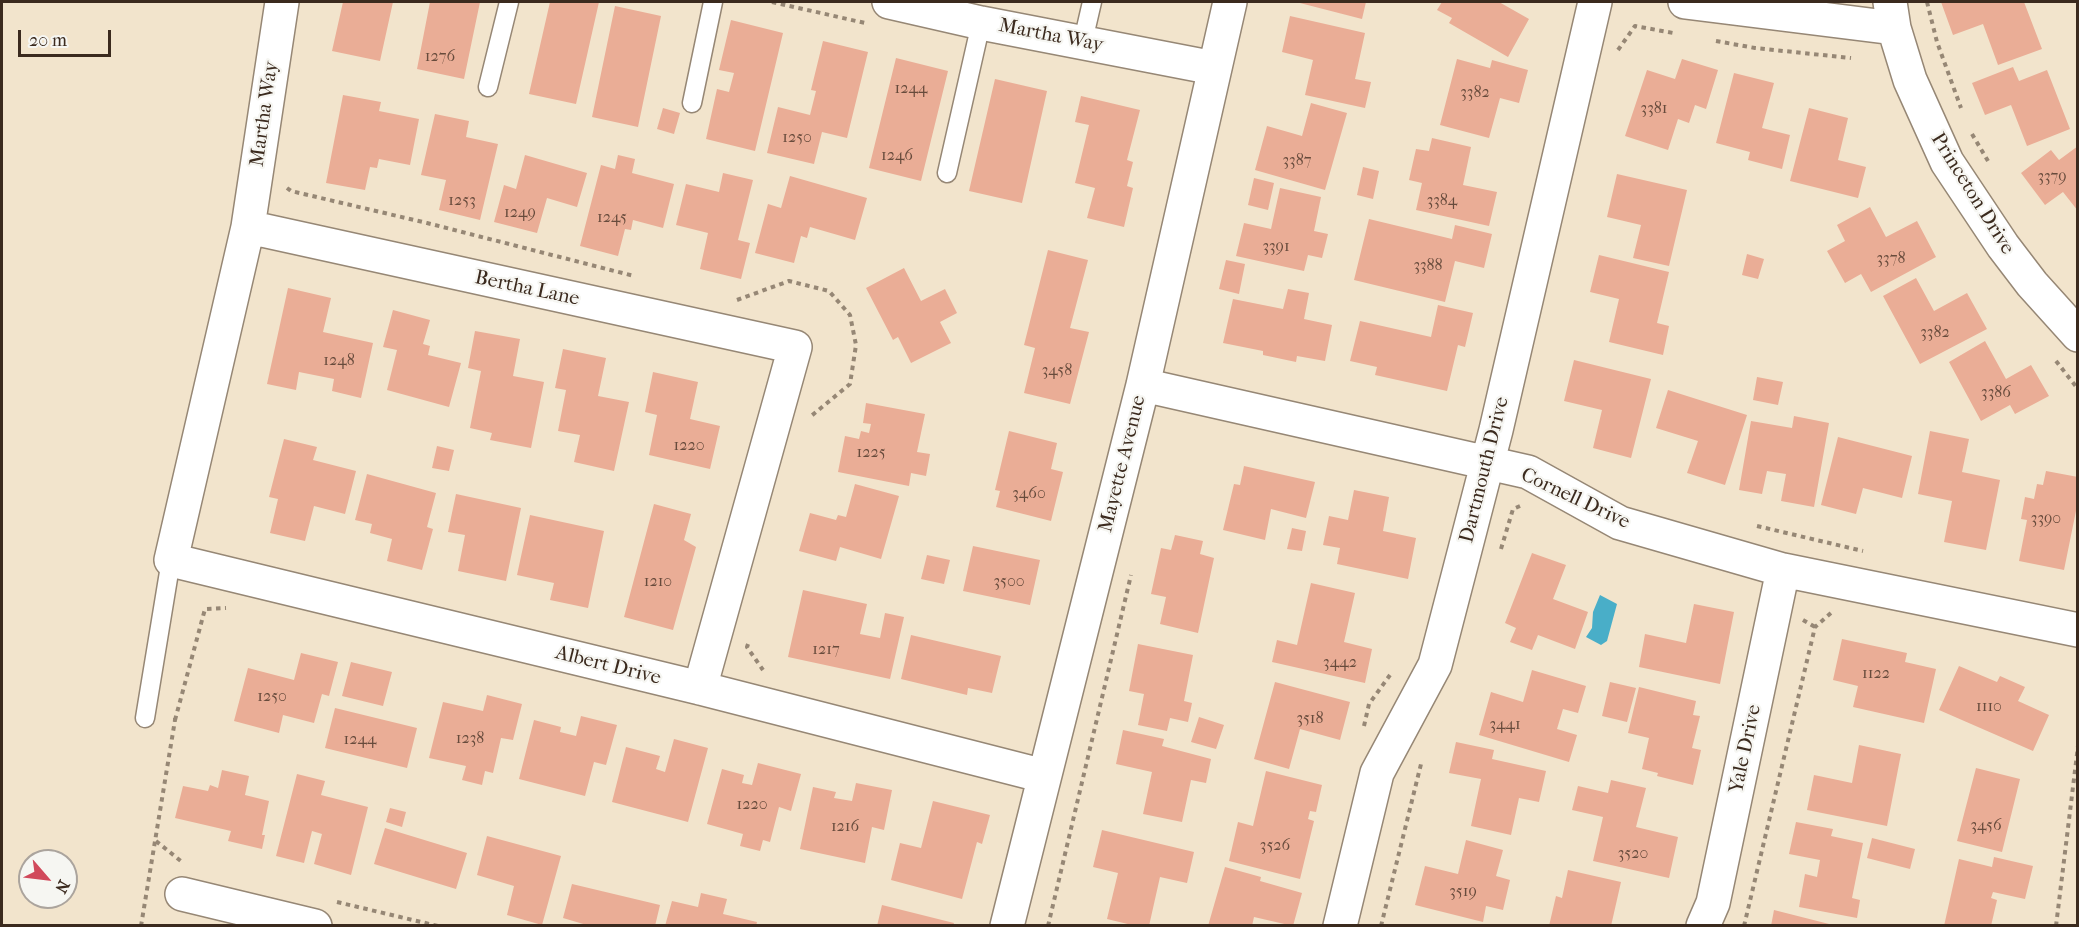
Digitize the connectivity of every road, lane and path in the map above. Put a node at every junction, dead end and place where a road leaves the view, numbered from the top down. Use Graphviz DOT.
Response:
graph roads {
  1 [pos="282,2"];
  2 [pos="509,2"];
  3 [pos="713,2"];
  4 [pos="889,2"];
  5 [pos="1092,2"];
  6 [pos="1230,2"];
  7 [pos="1594,2"];
  8 [pos="1685,2"];
  9 [pos="1927,2"];
  10 [pos="1892,15"];
  11 [pos="981,23"];
  12 [pos="1679,34"];
  13 [pos="1712,40"];
  14 [pos="1083,41"];
  15 [pos="1856,58"];
  16 [pos="1611,59"];
  17 [pos="1214,68"];
  18 [pos="488,87"];
  19 [pos="692,103"];
  20 [pos="1963,114"];
  21 [pos="1966,124"];
  22 [pos="1989,162"];
  23 [pos="947,173"];
  24 [pos="279,182"];
  25 [pos="248,227"];
  26 [pos="643,278"];
  27 [pos="734,302"];
  28 [pos="2078,335"];
  29 [pos="2048,351"];
  30 [pos="1143,385"];
  31 [pos="2078,389"];
  32 [pos="808,419"];
  33 [pos="1486,464"];
  34 [pos="1529,507"];
  35 [pos="1748,524"];
  36 [pos="1875,553"];
  37 [pos="1498,560"];
  38 [pos="171,561"];
  39 [pos="1783,570"];
  40 [pos="1132,573"];
  41 [pos="1838,607"];
  42 [pos="228,608"];
  43 [pos="2078,630"];
  44 [pos="750,636"];
  45 [pos="764,670"];
  46 [pos="1394,670"];
  47 [pos="700,688"];
  48 [pos="1369,704"];
  49 [pos="145,718"];
  50 [pos="176,720"];
  51 [pos="2078,746"];
  52 [pos="1427,749"];
  53 [pos="1044,776"];
  54 [pos="182,894"];
  55 [pos="141,926"];
  56 [pos="315,926"];
  57 [pos="1007,926"];
  58 [pos="1048,926"];
  59 [pos="1340,926"];
  60 [pos="1381,926"];
  61 [pos="1703,926"];
  62 [pos="1744,926"];
  63 [pos="2056,926"];
  1 -- 25 [label="street, Martha Way"];
  2 -- 18 [label="lane"];
  3 -- 19 [label="lane"];
  4 -- 11 [label="street, Martha Way"];
  5 -- 14 [label="lane"];
  6 -- 17 [label="street, Mayette Avenue"];
  7 -- 33 [label="street, Dartmouth Drive"];
  8 -- 10 [label="street"];
  9 -- 20 [label="path"];
  10 -- 28 [label="street, Princeton Drive"];
  11 -- 14 [label="street, Martha Way"];
  11 -- 23 [label="lane"];
  12 -- 16 [label="path"];
  13 -- 15 [label="path"];
  14 -- 17 [label="street, Martha Way"];
  17 -- 30 [label="street, Mayette Avenue"];
  21 -- 22 [label="path"];
  24 -- 26 [label="path"];
  25 -- 38 [label="street"];
  25 -- 47 [label="street, Bertha Lane"];
  27 -- 32 [label="path"];
  29 -- 31 [label="path"];
  30 -- 33 [label="street, Cornell Drive"];
  30 -- 53 [label="street, Mayette Avenue"];
  33 -- 39 [label="street, Cornell Drive"];
  33 -- 59 [label="street, Dartmouth Drive"];
  34 -- 37 [label="path"];
  35 -- 36 [label="path"];
  38 -- 47 [label="street, Albert Drive"];
  38 -- 49 [label="lane"];
  39 -- 43 [label="street, Cornell Drive"];
  39 -- 61 [label="street, Yale Drive"];
  40 -- 58 [label="path"];
  41 -- 62 [label="path"];
  42 -- 50 [label="path"];
  44 -- 45 [label="path"];
  46 -- 48 [label="path"];
  47 -- 53 [label="street, Albert Drive"];
  49 -- 50 [label="path"];
  50 -- 55 [label="path"];
  51 -- 63 [label="path"];
  52 -- 60 [label="path"];
  53 -- 57 [label="street, Mayette Avenue"];
  54 -- 56 [label="street"];
}
